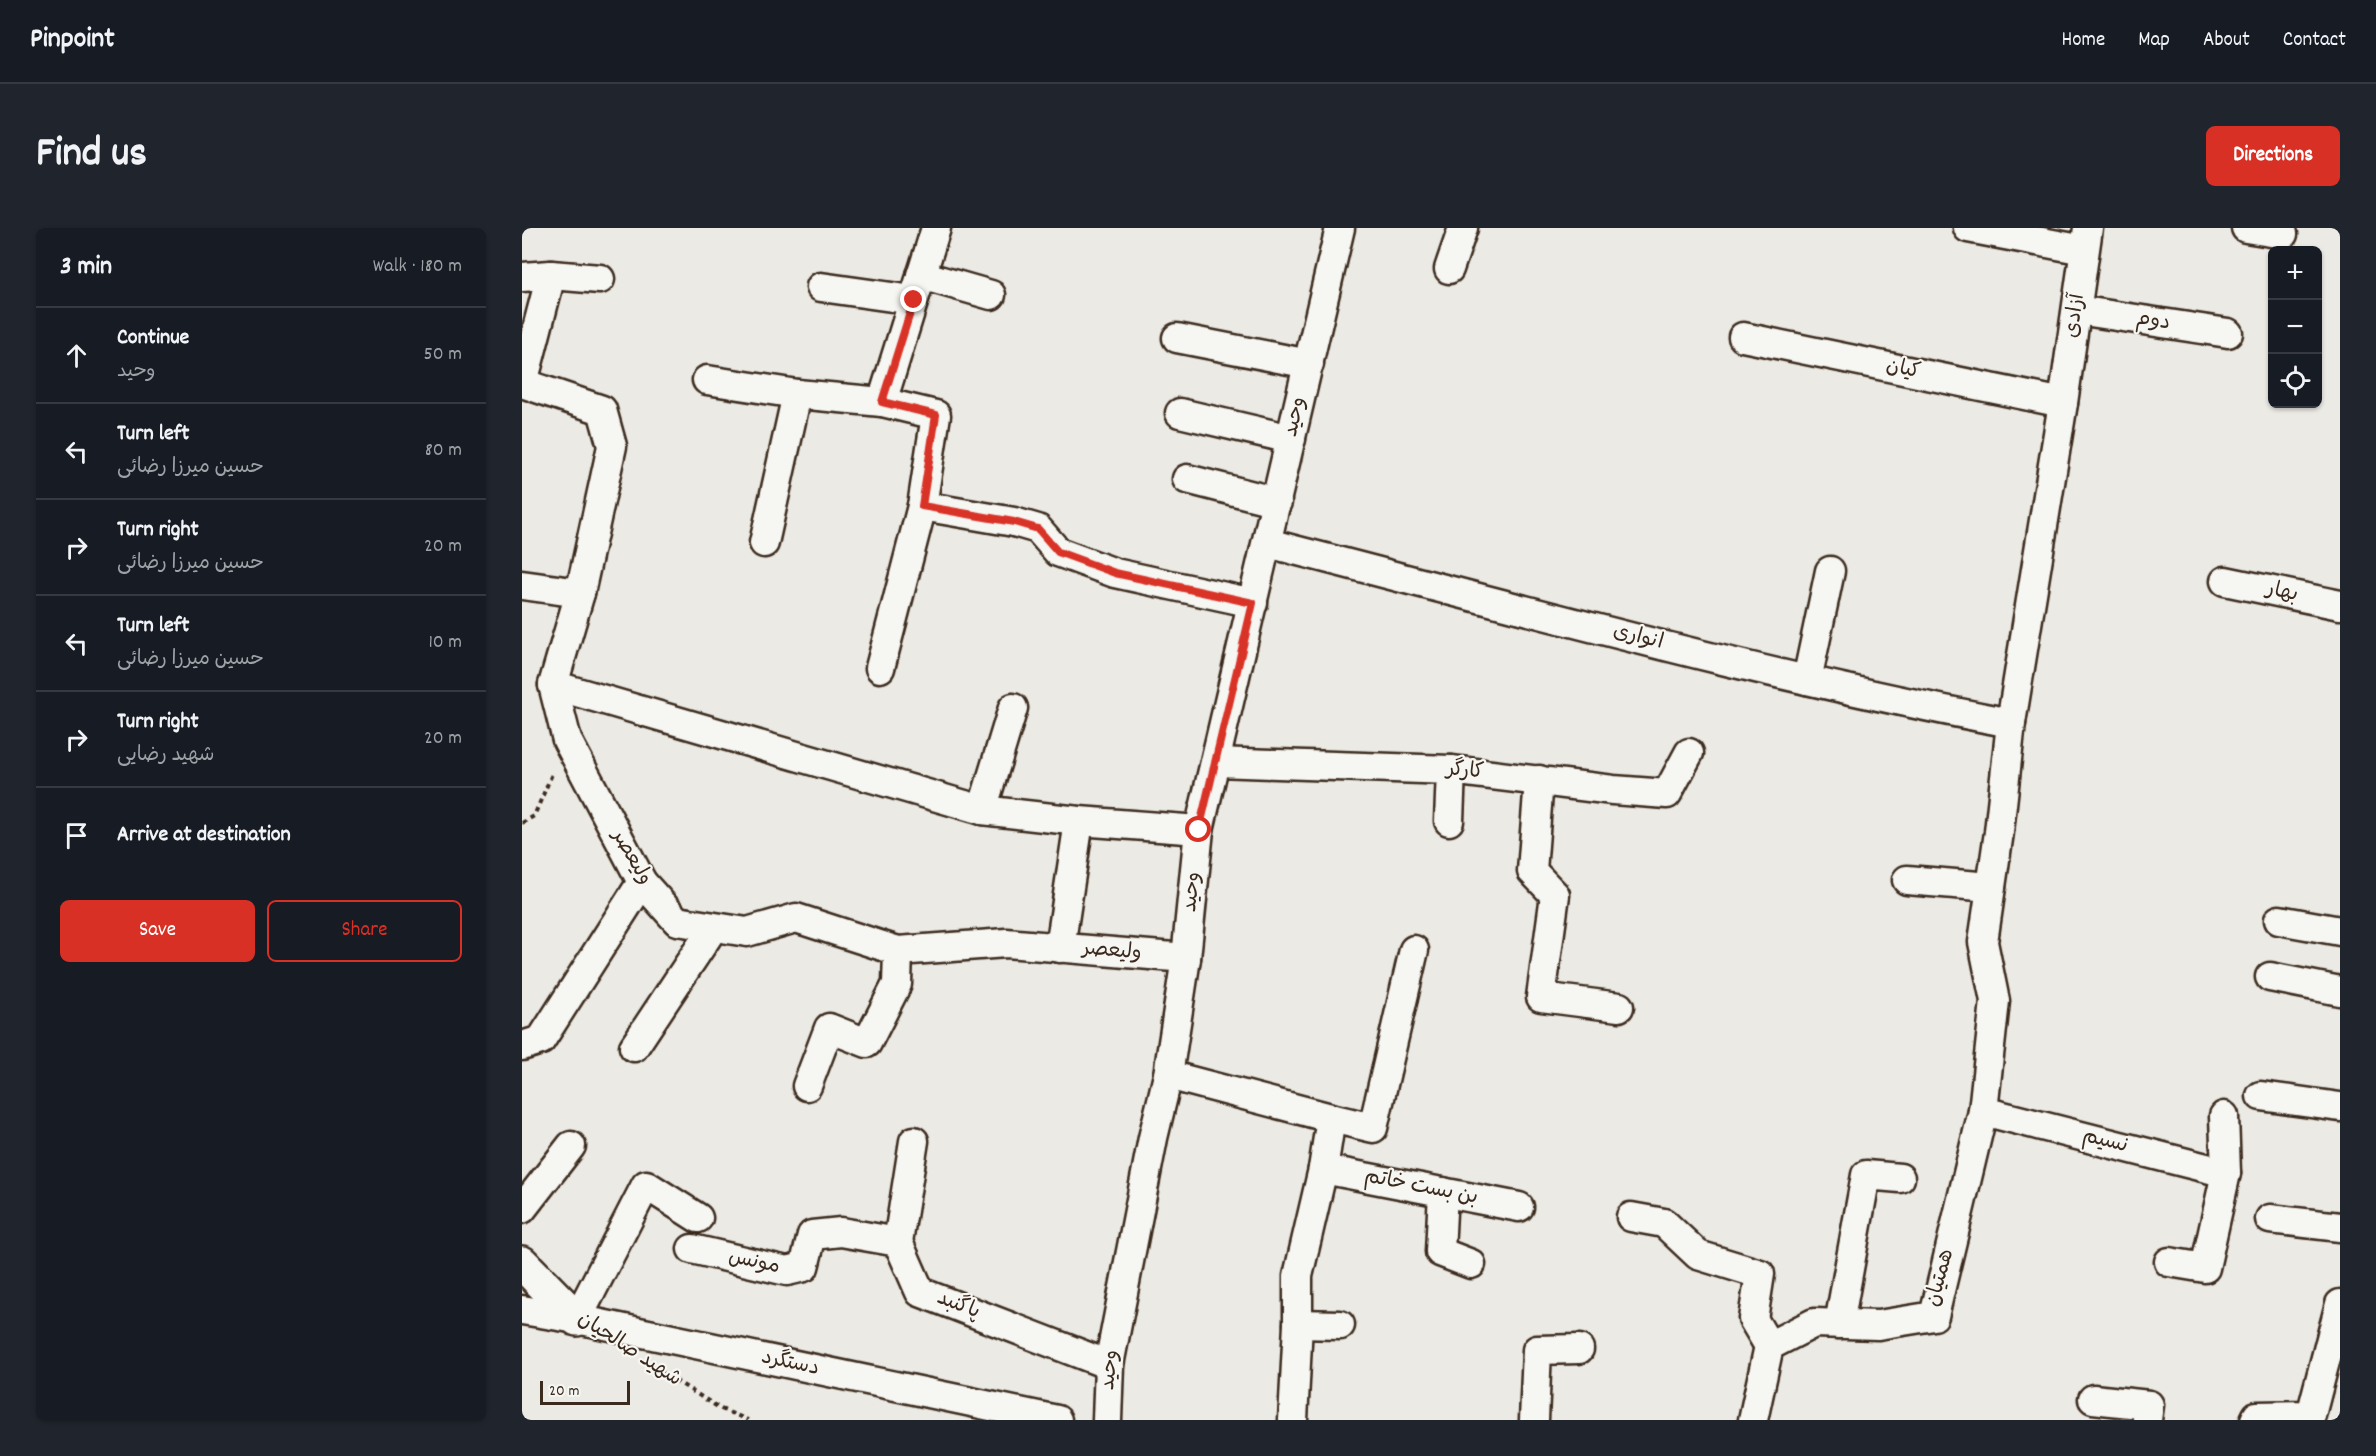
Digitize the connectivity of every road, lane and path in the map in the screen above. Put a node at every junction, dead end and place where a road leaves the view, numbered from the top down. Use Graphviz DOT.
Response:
graph roads {
  1 [pos="936,228"];
  2 [pos="1340,228"];
  3 [pos="1463,228"];
  4 [pos="1968,228"];
  5 [pos="2246,228"];
  6 [pos="2283,234"];
  7 [pos="2086,239"];
  8 [pos="1449,269"];
  9 [pos="551,275"];
  10 [pos="522,277"];
  11 [pos="600,279"];
  12 [pos="820,287"];
  13 [pos="917,288"];
  14 [pos="991,295"];
  15 [pos="2077,310"];
  16 [pos="2228,333"];
  17 [pos="1743,337"];
  18 [pos="1177,338"];
  19 [pos="1309,364"];
  20 [pos="707,380"];
  21 [pos="523,383"];
  22 [pos="797,394"];
  23 [pos="882,402"];
  24 [pos="2063,403"];
  25 [pos="1180,413"];
  26 [pos="1291,439"];
  27 [pos="1187,479"];
  28 [pos="1277,502"];
  29 [pos="922,506"];
  30 [pos="764,543"];
  31 [pos="1267,543"];
  32 [pos="1830,571"];
  33 [pos="2225,581"];
  34 [pos="522,585"];
  35 [pos="580,593"];
  36 [pos="1253,603"];
  37 [pos="2340,605"];
  38 [pos="880,668"];
  39 [pos="1807,680"];
  40 [pos="553,685"];
  41 [pos="1013,708"];
  42 [pos="2011,723"];
  43 [pos="567,740"];
  44 [pos="1689,753"];
  45 [pos="1216,762"];
  46 [pos="1451,770"];
  47 [pos="1539,780"];
  48 [pos="982,810"];
  49 [pos="1079,821"];
  50 [pos="1449,821"];
  51 [pos="522,823"];
  52 [pos="1199,830"];
  53 [pos="1907,880"];
  54 [pos="642,882"];
  55 [pos="1991,887"];
  56 [pos="2279,920"];
  57 [pos="713,928"];
  58 [pos="2340,931"];
  59 [pos="1060,948"];
  60 [pos="1414,950"];
  61 [pos="898,951"];
  62 [pos="1186,958"];
  63 [pos="2270,977"];
  64 [pos="2340,991"];
  65 [pos="1619,1007"];
  66 [pos="522,1046"];
  67 [pos="634,1047"];
  68 [pos="1168,1075"];
  69 [pos="807,1086"];
  70 [pos="2261,1096"];
  71 [pos="2340,1107"];
  72 [pos="1983,1111"];
  73 [pos="2224,1116"];
  74 [pos="1331,1118"];
  75 [pos="914,1141"];
  76 [pos="571,1146"];
  77 [pos="1323,1169"];
  78 [pos="2226,1173"];
  79 [pos="1900,1178"];
  80 [pos="1443,1192"];
  81 [pos="1519,1207"];
  82 [pos="522,1209"];
  83 [pos="1631,1217"];
  84 [pos="698,1218"];
  85 [pos="2270,1219"];
  86 [pos="2340,1227"];
  87 [pos="898,1242"];
  88 [pos="693,1249"];
  89 [pos="2169,1262"];
  90 [pos="522,1263"];
  91 [pos="1471,1264"];
  92 [pos="2340,1304"];
  93 [pos="522,1310"];
  94 [pos="577,1319"];
  95 [pos="1298,1324"];
  96 [pos="1839,1324"];
  97 [pos="1340,1325"];
  98 [pos="1769,1346"];
  99 [pos="1579,1349"];
  100 [pos="644,1361"];
  101 [pos="1109,1365"];
  102 [pos="2331,1376"];
  103 [pos="2093,1399"];
  104 [pos="748,1420"];
  105 [pos="1056,1420"];
  106 [pos="1107,1420"];
  107 [pos="1293,1420"];
  108 [pos="1534,1420"];
  109 [pos="1753,1420"];
  110 [pos="2147,1420"];
  111 [pos="2255,1420"];
  1 -- 13 [label="street"];
  2 -- 19 [label="street, وحید"];
  3 -- 8 [label="street"];
  4 -- 7 [label="street"];
  5 -- 6 [label="street"];
  7 -- 15 [label="street, آزادی"];
  9 -- 10 [label="street"];
  9 -- 11 [label="street"];
  9 -- 21 [label="street"];
  12 -- 13 [label="street"];
  13 -- 14 [label="street"];
  13 -- 23 [label="street"];
  15 -- 16 [label="street, دوم"];
  15 -- 24 [label="street, آزادی"];
  17 -- 24 [label="street, کیان"];
  18 -- 19 [label="street"];
  19 -- 26 [label="street, وحید"];
  20 -- 22 [label="street"];
  21 -- 35 [label="street"];
  22 -- 23 [label="street"];
  22 -- 30 [label="street"];
  23 -- 29 [label="street"];
  24 -- 42 [label="street, آزادی"];
  25 -- 26 [label="street"];
  26 -- 28 [label="street, وحید"];
  27 -- 28 [label="street"];
  28 -- 31 [label="street, وحید"];
  29 -- 36 [label="street"];
  29 -- 38 [label="street"];
  31 -- 36 [label="street, وحید"];
  31 -- 39 [label="street, انواری"];
  32 -- 39 [label="street"];
  33 -- 37 [label="street, بهار"];
  34 -- 35 [label="street"];
  35 -- 40 [label="street"];
  36 -- 45 [label="street, وحید"];
  39 -- 42 [label="street, انواری"];
  40 -- 43 [label="street, ولیعصر"];
  40 -- 48 [label="street"];
  41 -- 48 [label="street"];
  42 -- 55 [label="street, همتیان"];
  43 -- 51 [label="path"];
  43 -- 54 [label="street, ولیعصر"];
  44 -- 47 [label="street, کارگر"];
  45 -- 46 [label="street, کارگر"];
  45 -- 52 [label="street, وحید"];
  46 -- 47 [label="street, کارگر"];
  46 -- 50 [label="street"];
  47 -- 65 [label="street"];
  48 -- 49 [label="street"];
  49 -- 52 [label="street"];
  49 -- 59 [label="street"];
  52 -- 62 [label="street, وحید"];
  53 -- 55 [label="street"];
  54 -- 57 [label="street, ولیعصر"];
  54 -- 66 [label="street"];
  55 -- 72 [label="street, همتیان"];
  56 -- 58 [label="street"];
  57 -- 61 [label="street, ولیعصر"];
  57 -- 67 [label="street"];
  59 -- 61 [label="street, ولیعصر"];
  59 -- 62 [label="street, ولیعصر"];
  60 -- 74 [label="street"];
  61 -- 69 [label="street"];
  62 -- 68 [label="street, وحید"];
  63 -- 64 [label="street"];
  68 -- 74 [label="street"];
  68 -- 101 [label="street, وحید"];
  70 -- 71 [label="street"];
  72 -- 78 [label="street, نسیم"];
  72 -- 96 [label="street, همتیان"];
  73 -- 78 [label="street"];
  74 -- 77 [label="street"];
  75 -- 87 [label="street"];
  76 -- 82 [label="street"];
  77 -- 80 [label="street, بن بست خاتم"];
  77 -- 95 [label="street"];
  78 -- 89 [label="street"];
  79 -- 96 [label="street"];
  80 -- 81 [label="street, بن بست خاتم"];
  80 -- 91 [label="street"];
  83 -- 98 [label="street"];
  84 -- 94 [label="street"];
  85 -- 86 [label="street"];
  87 -- 88 [label="street, مونس"];
  87 -- 101 [label="street, پاگنبد"];
  90 -- 94 [label="street, شهید صالحیان"];
  92 -- 102 [label="street"];
  93 -- 94 [label="street, دستگرد"];
  94 -- 105 [label="street, دستگرد"];
  95 -- 97 [label="street"];
  95 -- 107 [label="street"];
  96 -- 98 [label="street, همتیان"];
  98 -- 109 [label="street"];
  99 -- 108 [label="street"];
  100 -- 104 [label="path, شهید صالحیان"];
  101 -- 106 [label="street, وحید"];
  102 -- 111 [label="street"];
  103 -- 110 [label="street"];
}
